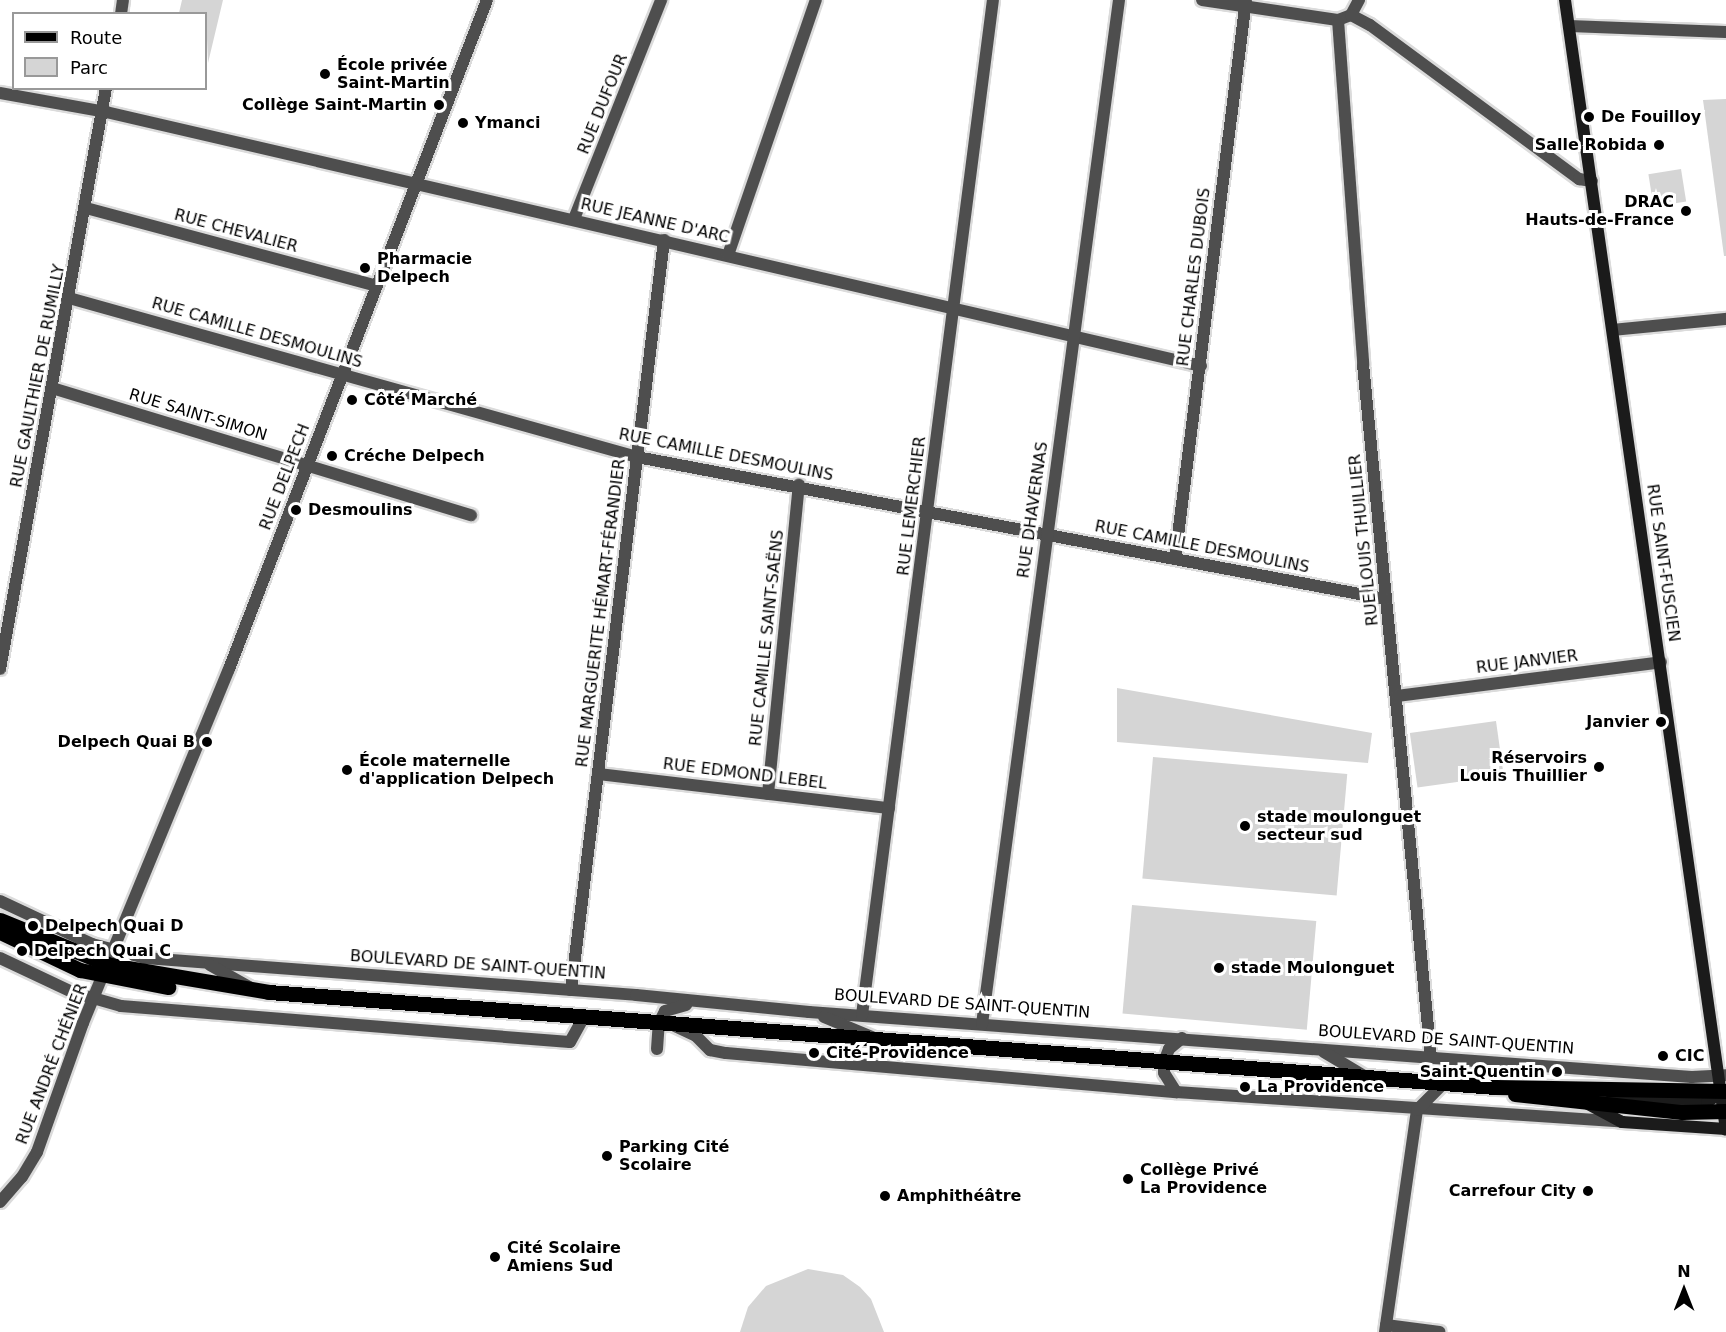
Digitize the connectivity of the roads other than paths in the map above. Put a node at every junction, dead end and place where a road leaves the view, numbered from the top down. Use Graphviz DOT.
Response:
graph roads {
  1 [pos="487,0"];
  2 [pos="662,0"];
  3 [pos="816,0"];
  4 [pos="993,0"];
  5 [pos="1119,0"];
  6 [pos="1202,0"];
  7 [pos="1359,0"];
  8 [pos="1565,0"];
  9 [pos="1245,3"];
  10 [pos="1351,15"];
  11 [pos="1338,20"];
  12 [pos="1569,26"];
  13 [pos="1726,32"];
  14 [pos="106,90"];
  15 [pos="0,93"];
  16 [pos="102,111"];
  17 [pos="1592,181"];
  18 [pos="417,183"];
  19 [pos="86,208"];
  20 [pos="574,219"];
  21 [pos="664,240"];
  22 [pos="728,255"];
  23 [pos="377,286"];
  24 [pos="69,298"];
  25 [pos="952,308"];
  26 [pos="1726,318"];
  27 [pos="1613,330"];
  28 [pos="1073,336"];
  29 [pos="1201,366"];
  30 [pos="343,375"];
  31 [pos="52,388"];
  32 [pos="637,457"];
  33 [pos="308,466"];
  34 [pos="799,485"];
  35 [pos="928,511"];
  36 [pos="471,515"];
  37 [pos="1047,535"];
  38 [pos="1175,559"];
  39 [pos="1386,599"];
  40 [pos="1661,662"];
  41 [pos="0,669"];
  42 [pos="1397,696"];
  43 [pos="598,774"];
  44 [pos="768,794"];
  45 [pos="889,808"];
  46 [pos="0,901"];
  47 [pos="0,920"];
  48 [pos="0,932"];
  49 [pos="0,958"];
  50 [pos="203,962"];
  51 [pos="110,965"];
  52 [pos="250,988"];
  53 [pos="571,990"];
  54 [pos="269,992"];
  55 [pos="93,1000"];
  56 [pos="696,1004"];
  57 [pos="809,1012"];
  58 [pos="862,1015"];
  59 [pos="584,1017"];
  60 [pos="665,1023"];
  61 [pos="982,1024"];
  62 [pos="1182,1038"];
  63 [pos="879,1040"];
  64 [pos="1315,1048"];
  65 [pos="657,1049"];
  66 [pos="1431,1057"];
  67 [pos="1164,1062"];
  68 [pos="1722,1076"];
  69 [pos="1367,1077"];
  70 [pos="1444,1083"];
  71 [pos="1495,1087"];
  72 [pos="1724,1091"];
  73 [pos="1176,1092"];
  74 [pos="1581,1101"];
  75 [pos="1417,1110"];
  76 [pos="1725,1110"];
  77 [pos="1622,1122"];
  78 [pos="1726,1130"];
  79 [pos="0,1202"];
  80 [pos="1386,1329"];
  81 [pos="1440,1332"];
  1 -- 18 [label="street, RUE DELPECH"];
  2 -- 20 [label="street, RUE DUFOUR"];
  3 -- 22 [label="street"];
  4 -- 25 [label="street, RUE LEMERCHIER"];
  5 -- 28 [label="street, RUE DHAVERNAS"];
  6 -- 9 [label="street"];
  7 -- 10 [label="street"];
  8 -- 12 [label="main road, RUE SAINT-FUSCIEN"];
  9 -- 11 [label="street"];
  9 -- 29 [label="street, RUE CHARLES DUBOIS"];
  10 -- 11 [label="street"];
  10 -- 17 [label="street"];
  11 -- 39 [label="street, RUE LOUIS THUILLIER"];
  12 -- 13 [label="street"];
  12 -- 17 [label="main road, RUE SAINT-FUSCIEN"];
  14 -- 16 [label="street, RUE GAULTHIER DE RUMILLY"];
  15 -- 16 [label="street, RUE JEANNE D'ARC"];
  16 -- 18 [label="street, RUE JEANNE D'ARC"];
  16 -- 19 [label="street, RUE GAULTHIER DE RUMILLY"];
  17 -- 27 [label="main road, RUE SAINT-FUSCIEN"];
  18 -- 20 [label="street, RUE JEANNE D'ARC"];
  18 -- 23 [label="street, RUE DELPECH"];
  19 -- 23 [label="street, RUE CHEVALIER"];
  19 -- 24 [label="street, RUE GAULTHIER DE RUMILLY"];
  20 -- 21 [label="street, RUE JEANNE D'ARC"];
  21 -- 22 [label="street, RUE JEANNE D'ARC"];
  21 -- 32 [label="street, RUE MARGUERITE HÉMART-FÉRANDIER"];
  22 -- 25 [label="street, RUE JEANNE D'ARC"];
  23 -- 30 [label="street, RUE DELPECH"];
  24 -- 30 [label="street, RUE CAMILLE DESMOULINS"];
  24 -- 31 [label="street, RUE GAULTHIER DE RUMILLY"];
  25 -- 28 [label="street, RUE JEANNE D'ARC"];
  25 -- 35 [label="street, RUE LEMERCHIER"];
  26 -- 27 [label="street"];
  27 -- 40 [label="main road, RUE SAINT-FUSCIEN"];
  28 -- 29 [label="street, RUE JEANNE D'ARC"];
  28 -- 37 [label="street, RUE DHAVERNAS"];
  29 -- 38 [label="street, RUE CHARLES DUBOIS"];
  30 -- 32 [label="street, RUE CAMILLE DESMOULINS"];
  30 -- 33 [label="street, RUE DELPECH"];
  31 -- 33 [label="street, RUE SAINT-SIMON"];
  31 -- 41 [label="street, RUE GAULTHIER DE RUMILLY"];
  32 -- 34 [label="street, RUE CAMILLE DESMOULINS"];
  32 -- 43 [label="street, RUE MARGUERITE HÉMART-FÉRANDIER"];
  33 -- 36 [label="street, RUE SAINT-SIMON"];
  33 -- 51 [label="street, RUE DELPECH"];
  34 -- 35 [label="street, RUE CAMILLE DESMOULINS"];
  34 -- 44 [label="street, RUE CAMILLE SAINT-SAËNS"];
  35 -- 37 [label="street, RUE CAMILLE DESMOULINS"];
  35 -- 45 [label="street, RUE LEMERCHIER"];
  37 -- 38 [label="street, RUE CAMILLE DESMOULINS"];
  37 -- 61 [label="street, RUE DHAVERNAS"];
  38 -- 39 [label="street, RUE CAMILLE DESMOULINS"];
  39 -- 42 [label="street, RUE LOUIS THUILLIER"];
  40 -- 42 [label="street, RUE JANVIER"];
  40 -- 68 [label="main road, RUE SAINT-FUSCIEN"];
  42 -- 66 [label="street, RUE LOUIS THUILLIER"];
  43 -- 44 [label="street, RUE EDMOND LEBEL"];
  43 -- 53 [label="street, RUE MARGUERITE HÉMART-FÉRANDIER"];
  44 -- 45 [label="street, RUE EDMOND LEBEL"];
  45 -- 58 [label="street, RUE LEMERCHIER"];
  46 -- 51 [label="street"];
  47 -- 51 [label="main road"];
  48 -- 51 [label="main road"];
  49 -- 55 [label="street"];
  50 -- 51 [label="street, BOULEVARD DE SAINT-QUENTIN"];
  50 -- 52 [label="street, BOULEVARD DE SAINT-QUENTIN"];
  50 -- 53 [label="street, BOULEVARD DE SAINT-QUENTIN"];
  51 -- 52 [label="main road, BOULEVARD DE SAINT-QUENTIN"];
  51 -- 54 [label="main road, BOULEVARD DE SAINT-QUENTIN"];
  51 -- 55 [label="street, RUE ANDRÉ CHÉNIER"];
  52 -- 54 [label="main road, BOULEVARD DE SAINT-QUENTIN"];
  53 -- 56 [label="street, BOULEVARD DE SAINT-QUENTIN"];
  54 -- 59 [label="main road, BOULEVARD DE SAINT-QUENTIN"];
  55 -- 59 [label="street"];
  55 -- 79 [label="street, RUE ANDRÉ CHÉNIER"];
  56 -- 57 [label="street, BOULEVARD DE SAINT-QUENTIN"];
  56 -- 60 [label="street"];
  57 -- 58 [label="street, BOULEVARD DE SAINT-QUENTIN"];
  57 -- 63 [label="street"];
  58 -- 61 [label="street, BOULEVARD DE SAINT-QUENTIN"];
  59 -- 60 [label="main road, BOULEVARD DE SAINT-QUENTIN"];
  60 -- 63 [label="main road, BOULEVARD DE SAINT-QUENTIN"];
  60 -- 65 [label="street"];
  60 -- 73 [label="street, BOULEVARD DE SAINT-QUENTIN"];
  61 -- 62 [label="street, BOULEVARD DE SAINT-QUENTIN"];
  62 -- 64 [label="street, BOULEVARD DE SAINT-QUENTIN"];
  62 -- 67 [label="street"];
  63 -- 67 [label="main road, BOULEVARD DE SAINT-QUENTIN"];
  64 -- 66 [label="street, BOULEVARD DE SAINT-QUENTIN"];
  64 -- 69 [label="street"];
  66 -- 68 [label="street, BOULEVARD DE SAINT-QUENTIN"];
  67 -- 69 [label="main road, BOULEVARD DE SAINT-QUENTIN"];
  67 -- 73 [label="street"];
  68 -- 72 [label="main road, RUE SAINT-FUSCIEN"];
  69 -- 70 [label="main road, BOULEVARD DE SAINT-QUENTIN"];
  70 -- 71 [label="main road, BOULEVARD DE SAINT-QUENTIN"];
  70 -- 75 [label="street"];
  71 -- 72 [label="main road, BOULEVARD DE SAINT-QUENTIN"];
  71 -- 74 [label="main road, BOULEVARD DE SAINT-QUENTIN"];
  72 -- 74 [label="main road"];
  72 -- 76 [label="main road, RUE SAINT-FUSCIEN"];
  73 -- 75 [label="street, BOULEVARD DE SAINT-QUENTIN"];
  74 -- 76 [label="main road, BOULEVARD DE SAINT-QUENTIN"];
  74 -- 77 [label="main road"];
  75 -- 77 [label="street, BOULEVARD DE SAINT-QUENTIN"];
  75 -- 80 [label="street"];
  76 -- 78 [label="main road, RUE SAINT-FUSCIEN"];
  77 -- 78 [label="main road"];
  80 -- 81 [label="street"];
}
